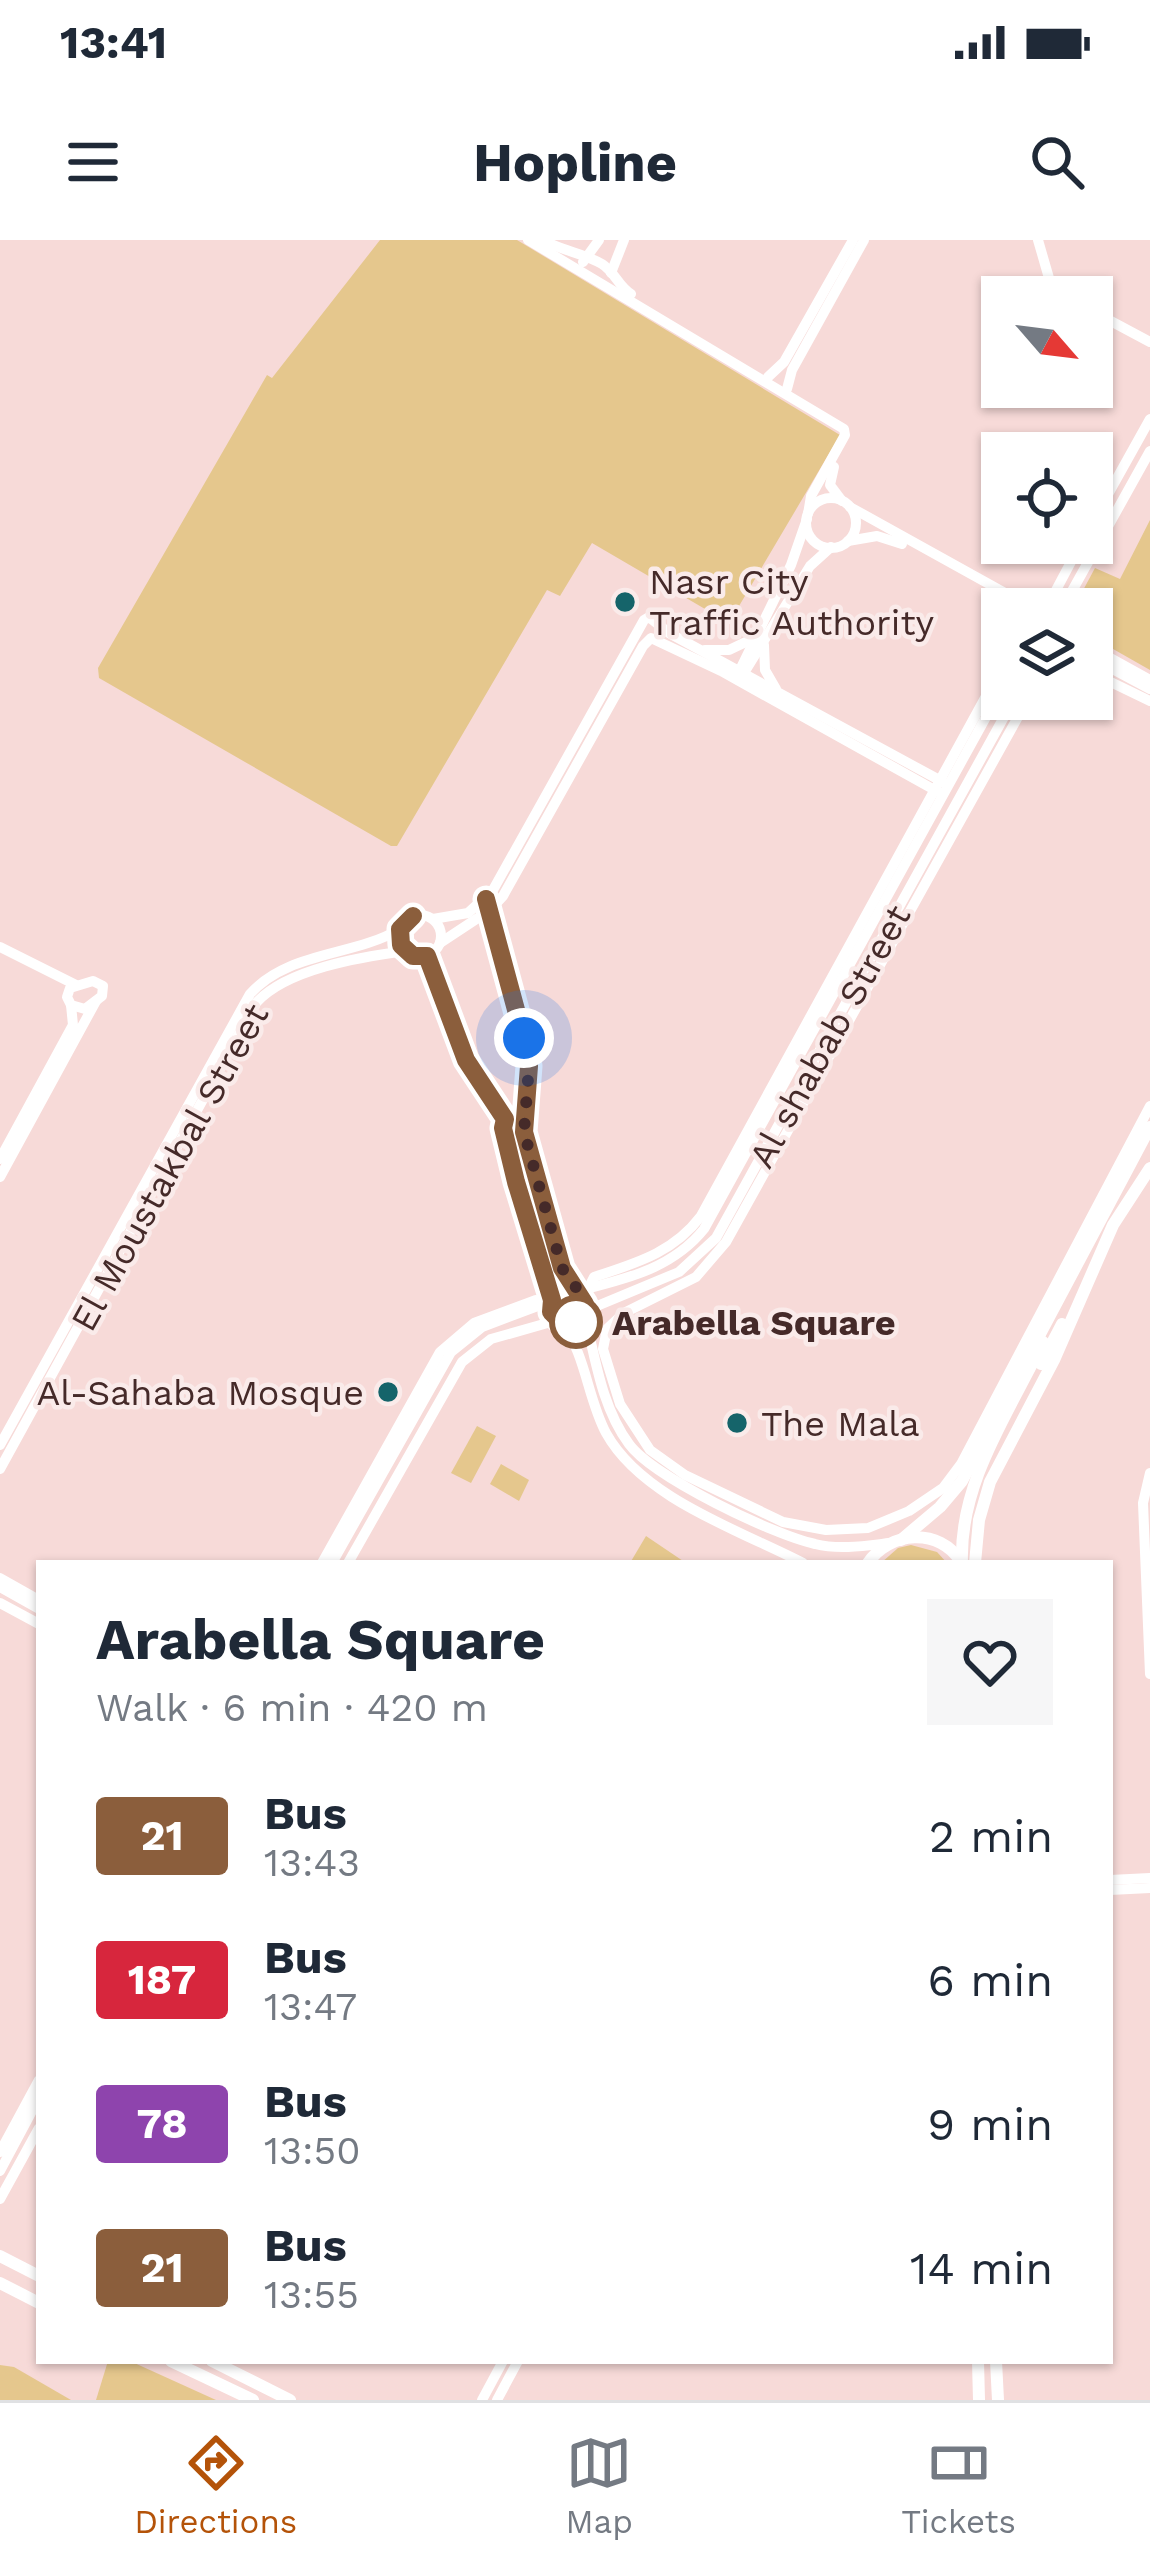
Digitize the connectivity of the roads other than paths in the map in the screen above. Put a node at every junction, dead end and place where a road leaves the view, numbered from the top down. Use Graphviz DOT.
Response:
graph roads {
  1 [pos="528,240"];
  2 [pos="543,240"];
  3 [pos="599,240"];
  4 [pos="853,240"];
  5 [pos="864,240"];
  6 [pos="1035,240"];
  7 [pos="622,244"];
  8 [pos="587,256"];
  9 [pos="580,271"];
  10 [pos="611,271"];
  11 [pos="1043,276"];
  12 [pos="1047,276"];
  13 [pos="602,284"];
  14 [pos="1113,326"];
  15 [pos="1150,345"];
  16 [pos="785,371"];
  17 [pos="768,377"];
  18 [pos="788,388"];
  19 [pos="1150,419"];
  20 [pos="1150,451"];
  21 [pos="1113,485"];
  22 [pos="846,504"];
  23 [pos="807,516"];
  24 [pos="848,541"];
  25 [pos="831,548"];
  26 [pos="981,588"];
  27 [pos="996,588"];
  28 [pos="1073,588"];
  29 [pos="656,620"];
  30 [pos="761,636"];
  31 [pos="647,641"];
  32 [pos="697,648"];
  33 [pos="1113,660"];
  34 [pos="1113,669"];
  35 [pos="740,676"];
  36 [pos="1150,680"];
  37 [pos="1113,683"];
  38 [pos="1150,689"];
  39 [pos="778,692"];
  40 [pos="1150,700"];
  41 [pos="981,715"];
  42 [pos="985,720"];
  43 [pos="999,720"];
  44 [pos="1016,720"];
  45 [pos="558,786"];
  46 [pos="948,791"];
  47 [pos="488,904"];
  48 [pos="433,919"];
  49 [pos="400,929"];
  50 [pos="864,929"];
  51 [pos="440,943"];
  52 [pos="0,951"];
  53 [pos="405,951"];
  54 [pos="427,956"];
  55 [pos="65,992"];
  56 [pos="96,1000"];
  57 [pos="77,1026"];
  58 [pos="1150,1106"];
  59 [pos="524,1118"];
  60 [pos="505,1119"];
  61 [pos="1150,1127"];
  62 [pos="524,1132"];
  63 [pos="506,1133"];
  64 [pos="0,1159"];
  65 [pos="1147,1174"];
  66 [pos="0,1177"];
  67 [pos="1065,1285"];
  68 [pos="603,1286"];
  69 [pos="580,1290"];
  70 [pos="1079,1298"];
  71 [pos="611,1301"];
  72 [pos="549,1302"];
  73 [pos="528,1310"];
  74 [pos="585,1312"];
  75 [pos="560,1321"];
  76 [pos="533,1327"];
  77 [pos="1038,1329"];
  78 [pos="597,1346"];
  79 [pos="577,1349"];
  80 [pos="605,1375"];
  81 [pos="433,1379"];
  82 [pos="445,1386"];
  83 [pos="1007,1386"];
  84 [pos="0,1445"];
  85 [pos="0,1469"];
  86 [pos="1150,1473"];
  87 [pos="747,1504"];
  88 [pos="755,1519"];
  89 [pos="895,1541"];
  90 [pos="830,1547"];
  91 [pos="324,1560"];
  92 [pos="334,1560"];
  93 [pos="350,1560"];
  94 [pos="797,1560"];
  95 [pos="849,1560"];
  96 [pos="872,1560"];
  97 [pos="964,1560"];
  98 [pos="967,1560"];
  99 [pos="967,1560"];
  100 [pos="968,1560"];
  101 [pos="0,1578"];
  102 [pos="0,1587"];
  103 [pos="36,1598"];
  104 [pos="0,1603"];
  105 [pos="36,1607"];
  106 [pos="36,1622"];
  107 [pos="1150,1674"];
  108 [pos="1150,1879"];
  109 [pos="1150,1888"];
  110 [pos="1115,1889"];
  111 [pos="36,2086"];
  112 [pos="36,2104"];
  113 [pos="36,2133"];
  114 [pos="0,2152"];
  115 [pos="0,2170"];
  116 [pos="0,2199"];
  117 [pos="0,2255"];
  118 [pos="36,2274"];
  119 [pos="0,2283"];
  120 [pos="36,2301"];
  121 [pos="177,2364"];
  122 [pos="218,2364"];
  123 [pos="501,2364"];
  124 [pos="516,2364"];
  125 [pos="978,2364"];
  126 [pos="996,2364"];
  127 [pos="253,2400"];
  128 [pos="290,2400"];
  129 [pos="482,2400"];
  130 [pos="497,2400"];
  131 [pos="979,2400"];
  132 [pos="998,2400"];
  1 -- 9 [label="street"];
  2 -- 8 [label="street"];
  3 -- 7 [label="street"];
  3 -- 8 [label="street"];
  4 -- 16 [label="street"];
  5 -- 16 [label="street"];
  6 -- 11 [label="street"];
  6 -- 12 [label="street"];
  7 -- 10 [label="street"];
  8 -- 9 [label="street"];
  8 -- 10 [label="street"];
  9 -- 13 [label="street"];
  10 -- 13 [label="street"];
  10 -- 17 [label="street"];
  13 -- 23 [label="street"];
  14 -- 15 [label="street"];
  16 -- 17 [label="street"];
  16 -- 18 [label="street"];
  17 -- 18 [label="street"];
  18 -- 22 [label="street"];
  19 -- 21 [label="street"];
  20 -- 28 [label="street"];
  22 -- 23 [label="street"];
  22 -- 24 [label="street"];
  22 -- 27 [label="street"];
  23 -- 25 [label="street"];
  23 -- 30 [label="street"];
  24 -- 25 [label="street"];
  24 -- 26 [label="street"];
  25 -- 30 [label="street"];
  29 -- 31 [label="street"];
  29 -- 32 [label="street"];
  29 -- 45 [label="street"];
  30 -- 32 [label="street"];
  30 -- 35 [label="street"];
  30 -- 39 [label="street"];
  31 -- 35 [label="street"];
  31 -- 45 [label="street"];
  32 -- 35 [label="street"];
  33 -- 36 [label="street"];
  34 -- 38 [label="street"];
  35 -- 39 [label="street"];
  35 -- 46 [label="street"];
  37 -- 40 [label="street"];
  39 -- 46 [label="street"];
  41 -- 46 [label="street"];
  42 -- 46 [label="street, Al shabab Street"];
  43 -- 46 [label="street, Al shabab Street"];
  44 -- 78 [label="street"];
  45 -- 47 [label="street"];
  45 -- 47 [label="street"];
  46 -- 50 [label="street, Al shabab Street"];
  46 -- 71 [label="street, Al shabab Street"];
  47 -- 48 [label="street"];
  47 -- 51 [label="street"];
  47 -- 59 [label="street"];
  48 -- 49 [label="street"];
  48 -- 51 [label="street"];
  49 -- 53 [label="street"];
  49 -- 84 [label="street, El Moustakbal Street"];
  50 -- 68 [label="street, Al shabab Street"];
  50 -- 69 [label="street"];
  51 -- 54 [label="street"];
  52 -- 55 [label="street"];
  53 -- 54 [label="street"];
  53 -- 85 [label="street, El Moustakbal Street"];
  54 -- 60 [label="street"];
  55 -- 56 [label="street"];
  55 -- 56 [label="street"];
  55 -- 57 [label="street"];
  56 -- 57 [label="street"];
  57 -- 64 [label="street"];
  57 -- 66 [label="street"];
  58 -- 77 [label="street"];
  59 -- 60 [label="street"];
  59 -- 62 [label="street"];
  60 -- 63 [label="street"];
  61 -- 67 [label="main road"];
  62 -- 63 [label="street"];
  62 -- 69 [label="street"];
  63 -- 72 [label="street"];
  65 -- 70 [label="main road"];
  67 -- 77 [label="main road"];
  67 -- 98 [label="main road"];
  68 -- 69 [label="street, Al shabab Street"];
  68 -- 71 [label="street"];
  69 -- 72 [label="street"];
  69 -- 74 [label="street"];
  70 -- 99 [label="main road"];
  70 -- 100 [label="main road"];
  71 -- 74 [label="street, Al shabab Street"];
  72 -- 73 [label="street"];
  72 -- 75 [label="street"];
  72 -- 91 [label="street"];
  73 -- 76 [label="street"];
  73 -- 81 [label="street"];
  74 -- 75 [label="street"];
  74 -- 78 [label="street"];
  75 -- 76 [label="street"];
  75 -- 79 [label="street"];
  76 -- 82 [label="street"];
  77 -- 83 [label="main road"];
  78 -- 79 [label="street"];
  78 -- 80 [label="street"];
  79 -- 94 [label="street"];
  80 -- 87 [label="street"];
  80 -- 88 [label="street"];
  81 -- 82 [label="street"];
  81 -- 92 [label="street"];
  82 -- 93 [label="street"];
  83 -- 87 [label="street"];
  83 -- 89 [label="main road"];
  86 -- 107 [label="street"];
  87 -- 88 [label="street"];
  88 -- 90 [label="street"];
  89 -- 90 [label="street"];
  89 -- 96 [label="main road"];
  89 -- 97 [label="main road"];
  90 -- 95 [label="street"];
  101 -- 103 [label="street"];
  102 -- 105 [label="street"];
  104 -- 106 [label="street"];
  108 -- 110 [label="street"];
  109 -- 110 [label="street"];
  111 -- 114 [label="street"];
  112 -- 115 [label="street"];
  113 -- 116 [label="street"];
  117 -- 118 [label="main road"];
  119 -- 120 [label="main road"];
  121 -- 127 [label="main road"];
  122 -- 128 [label="main road"];
  123 -- 129 [label="street"];
  124 -- 130 [label="street"];
  125 -- 131 [label="main road"];
  126 -- 132 [label="main road"];
}
